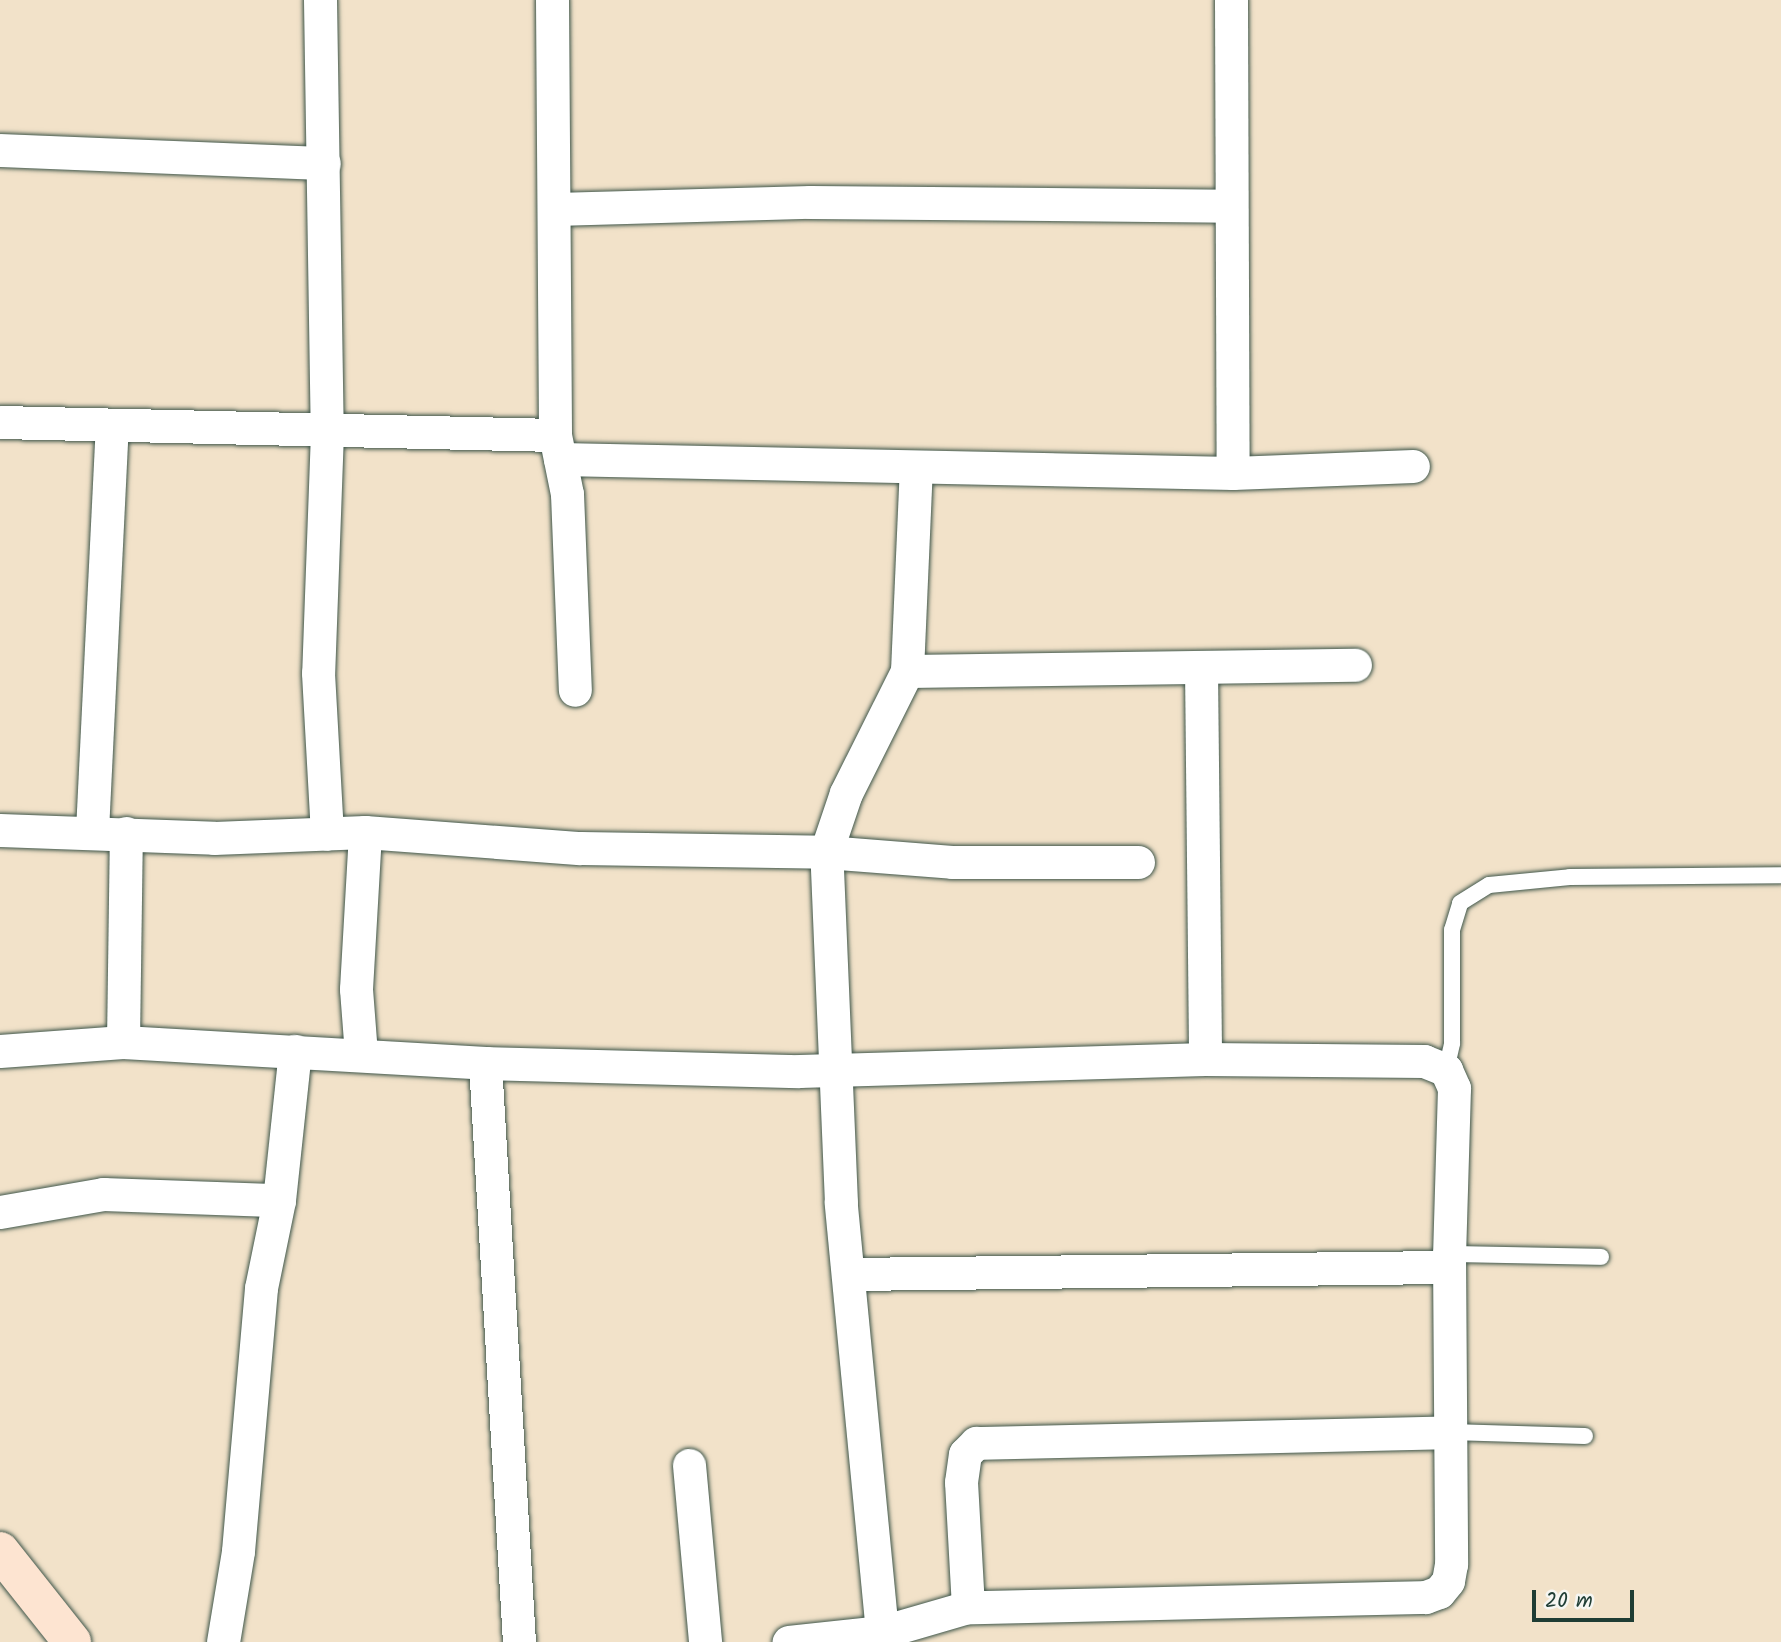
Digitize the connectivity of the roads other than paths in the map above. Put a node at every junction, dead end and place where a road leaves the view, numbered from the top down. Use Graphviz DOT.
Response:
graph roads {
  1 [pos="320,0"];
  2 [pos="552,0"];
  3 [pos="1231,0"];
  4 [pos="0,150"];
  5 [pos="324,163"];
  6 [pos="1230,206"];
  7 [pos="555,209"];
  8 [pos="0,422"];
  9 [pos="111,426"];
  10 [pos="327,432"];
  11 [pos="558,447"];
  12 [pos="1413,466"];
  13 [pos="916,467"];
  14 [pos="1233,473"];
  15 [pos="1354,665"];
  16 [pos="1201,668"];
  17 [pos="907,671"];
  18 [pos="575,690"];
  19 [pos="0,830"];
  20 [pos="92,831"];
  21 [pos="365,832"];
  22 [pos="126,833"];
  23 [pos="327,834"];
  24 [pos="826,852"];
  25 [pos="1138,862"];
  26 [pos="1781,876"];
  27 [pos="122,1042"];
  28 [pos="0,1051"];
  29 [pos="295,1051"];
  30 [pos="361,1054"];
  31 [pos="1205,1059"];
  32 [pos="485,1063"];
  33 [pos="835,1069"];
  34 [pos="1446,1070"];
  35 [pos="279,1200"];
  36 [pos="0,1212"];
  37 [pos="1601,1257"];
  38 [pos="1449,1261"];
  39 [pos="848,1275"];
  40 [pos="1450,1432"];
  41 [pos="1585,1436"];
  42 [pos="689,1465"];
  43 [pos="0,1551"];
  44 [pos="968,1607"];
  45 [pos="882,1632"];
  46 [pos="72,1642"];
  47 [pos="223,1642"];
  48 [pos="519,1642"];
  49 [pos="705,1642"];
  50 [pos="789,1642"];
  1 -- 5 [label="street"];
  2 -- 7 [label="street"];
  3 -- 6 [label="street"];
  4 -- 5 [label="street"];
  5 -- 10 [label="street"];
  6 -- 7 [label="street"];
  6 -- 14 [label="street"];
  7 -- 11 [label="street"];
  8 -- 9 [label="street"];
  9 -- 10 [label="street"];
  9 -- 20 [label="street"];
  10 -- 11 [label="street"];
  10 -- 23 [label="street"];
  11 -- 13 [label="street"];
  11 -- 18 [label="street"];
  12 -- 14 [label="street"];
  13 -- 14 [label="street"];
  13 -- 17 [label="street"];
  15 -- 16 [label="street"];
  16 -- 17 [label="street"];
  16 -- 31 [label="street"];
  17 -- 24 [label="street"];
  19 -- 20 [label="street"];
  20 -- 22 [label="street"];
  21 -- 23 [label="street"];
  21 -- 24 [label="street"];
  21 -- 30 [label="street"];
  22 -- 23 [label="street"];
  22 -- 27 [label="street"];
  24 -- 25 [label="street"];
  24 -- 33 [label="street"];
  26 -- 34 [label="lane"];
  27 -- 28 [label="street"];
  27 -- 29 [label="street"];
  29 -- 30 [label="street"];
  29 -- 35 [label="street"];
  30 -- 32 [label="street"];
  31 -- 33 [label="street"];
  31 -- 34 [label="street"];
  32 -- 33 [label="street"];
  32 -- 48 [label="street"];
  33 -- 39 [label="street"];
  34 -- 38 [label="street"];
  35 -- 36 [label="street"];
  35 -- 47 [label="street"];
  37 -- 38 [label="lane"];
  38 -- 39 [label="street"];
  38 -- 40 [label="street"];
  39 -- 45 [label="street"];
  40 -- 41 [label="lane"];
  40 -- 44 [label="street"];
  40 -- 44 [label="street"];
  42 -- 49 [label="street"];
  43 -- 46 [label="main road"];
  44 -- 45 [label="street"];
  45 -- 50 [label="street"];
}
